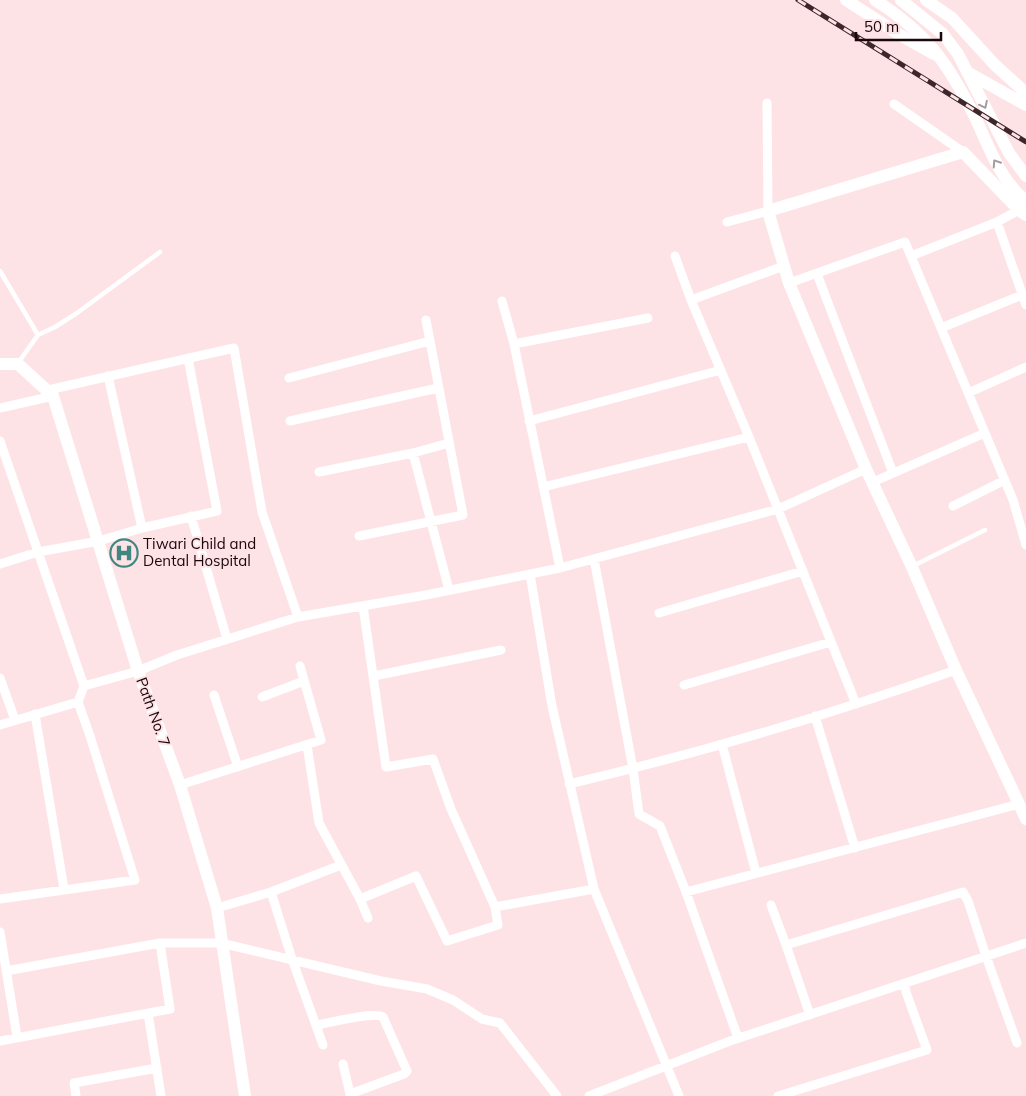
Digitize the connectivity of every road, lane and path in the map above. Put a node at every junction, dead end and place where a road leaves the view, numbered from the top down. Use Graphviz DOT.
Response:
graph roads {
  1 [pos="846,0"];
  2 [pos="875,0"];
  3 [pos="901,0"];
  4 [pos="926,0"];
  5 [pos="1026,93"];
  6 [pos="767,103"];
  7 [pos="894,104"];
  8 [pos="1026,105"];
  9 [pos="963,152"];
  10 [pos="1026,176"];
  11 [pos="1024,208"];
  12 [pos="768,211"];
  13 [pos="727,222"];
  14 [pos="997,222"];
  15 [pos="160,252"];
  16 [pos="675,256"];
  17 [pos="911,256"];
  18 [pos="784,266"];
  19 [pos="0,271"];
  20 [pos="817,274"];
  21 [pos="789,282"];
  22 [pos="1022,295"];
  23 [pos="691,300"];
  24 [pos="502,301"];
  25 [pos="1026,305"];
  26 [pos="648,318"];
  27 [pos="426,320"];
  28 [pos="941,328"];
  29 [pos="38,335"];
  30 [pos="430,341"];
  31 [pos="514,344"];
  32 [pos="188,358"];
  33 [pos="0,364"];
  34 [pos="18,364"];
  35 [pos="1026,367"];
  36 [pos="721,370"];
  37 [pos="108,376"];
  38 [pos="289,378"];
  39 [pos="438,388"];
  40 [pos="50,393"];
  41 [pos="968,393"];
  42 [pos="0,408"];
  43 [pos="529,421"];
  44 [pos="290,422"];
  45 [pos="985,433"];
  46 [pos="749,437"];
  47 [pos="0,440"];
  48 [pos="449,444"];
  49 [pos="413,453"];
  50 [pos="866,469"];
  51 [pos="319,472"];
  52 [pos="892,473"];
  53 [pos="1005,480"];
  54 [pos="873,482"];
  55 [pos="543,487"];
  56 [pos="953,506"];
  57 [pos="778,509"];
  58 [pos="190,516"];
  59 [pos="430,522"];
  60 [pos="142,528"];
  61 [pos="985,530"];
  62 [pos="359,536"];
  63 [pos="99,540"];
  64 [pos="1026,545"];
  65 [pos="38,552"];
  66 [pos="594,559"];
  67 [pos="0,564"];
  68 [pos="912,567"];
  69 [pos="560,568"];
  70 [pos="803,571"];
  71 [pos="530,574"];
  72 [pos="449,590"];
  73 [pos="363,606"];
  74 [pos="659,614"];
  75 [pos="298,617"];
  76 [pos="227,639"];
  77 [pos="831,642"];
  78 [pos="501,650"];
  79 [pos="300,666"];
  80 [pos="956,670"];
  81 [pos="138,671"];
  82 [pos="374,676"];
  83 [pos="0,678"];
  84 [pos="304,681"];
  85 [pos="684,685"];
  86 [pos="84,686"];
  87 [pos="214,695"];
  88 [pos="262,697"];
  89 [pos="78,702"];
  90 [pos="856,704"];
  91 [pos="36,714"];
  92 [pos="815,716"];
  93 [pos="16,720"];
  94 [pos="0,725"];
  95 [pos="722,744"];
  96 [pos="306,745"];
  97 [pos="238,767"];
  98 [pos="633,769"];
  99 [pos="569,784"];
  100 [pos="180,785"];
  101 [pos="1019,804"];
  102 [pos="1026,819"];
  103 [pos="855,848"];
  104 [pos="341,865"];
  105 [pos="756,874"];
  106 [pos="64,888"];
  107 [pos="594,889"];
  108 [pos="271,892"];
  109 [pos="686,892"];
  110 [pos="0,899"];
  111 [pos="360,899"];
  112 [pos="771,905"];
  113 [pos="494,907"];
  114 [pos="217,908"];
  115 [pos="368,918"];
  116 [pos="0,932"];
  117 [pos="160,943"];
  118 [pos="221,943"];
  119 [pos="1026,944"];
  120 [pos="786,945"];
  121 [pos="986,956"];
  122 [pos="292,959"];
  123 [pos="6,971"];
  124 [pos="905,983"];
  125 [pos="148,1013"];
  126 [pos="810,1015"];
  127 [pos="317,1025"];
  128 [pos="17,1037"];
  129 [pos="738,1038"];
  130 [pos="0,1040"];
  131 [pos="1018,1043"];
  132 [pos="323,1046"];
  133 [pos="343,1064"];
  134 [pos="667,1065"];
  135 [pos="157,1068"];
  136 [pos="350,1095"];
  137 [pos="76,1096"];
  138 [pos="161,1096"];
  139 [pos="245,1096"];
  140 [pos="557,1096"];
  141 [pos="588,1096"];
  142 [pos="679,1096"];
  143 [pos="778,1096"];
  1 -- 8 [label="street"];
  11 -- 2 [label="street, one-way"];
  3 -- 10 [label="street, one-way"];
  4 -- 5 [label="street"];
  6 -- 12 [label="street"];
  7 -- 9 [label="street"];
  9 -- 11 [label="street"];
  9 -- 12 [label="street"];
  11 -- 14 [label="street"];
  12 -- 13 [label="street"];
  12 -- 18 [label="street"];
  14 -- 17 [label="street"];
  14 -- 22 [label="street"];
  15 -- 29 [label="lane"];
  16 -- 23 [label="street"];
  17 -- 20 [label="street"];
  17 -- 28 [label="street"];
  18 -- 21 [label="street"];
  18 -- 23 [label="street"];
  19 -- 29 [label="lane"];
  20 -- 21 [label="street"];
  20 -- 52 [label="street"];
  21 -- 50 [label="street"];
  22 -- 25 [label="street"];
  22 -- 28 [label="street"];
  23 -- 36 [label="street"];
  24 -- 31 [label="street"];
  26 -- 31 [label="street"];
  27 -- 30 [label="street"];
  28 -- 41 [label="street"];
  29 -- 34 [label="lane"];
  30 -- 38 [label="street"];
  30 -- 39 [label="street"];
  31 -- 43 [label="street"];
  32 -- 37 [label="street"];
  32 -- 58 [label="street"];
  32 -- 75 [label="street"];
  33 -- 34 [label="street"];
  34 -- 40 [label="street"];
  35 -- 41 [label="street"];
  36 -- 43 [label="street"];
  36 -- 46 [label="street"];
  37 -- 40 [label="street"];
  37 -- 60 [label="street"];
  39 -- 44 [label="street"];
  39 -- 48 [label="street"];
  40 -- 42 [label="street"];
  40 -- 63 [label="street, Path No. 7"];
  41 -- 45 [label="street"];
  43 -- 55 [label="street"];
  45 -- 52 [label="street"];
  45 -- 53 [label="street"];
  46 -- 55 [label="street"];
  46 -- 57 [label="street"];
  47 -- 65 [label="street"];
  48 -- 49 [label="street"];
  48 -- 59 [label="street"];
  49 -- 51 [label="street"];
  49 -- 59 [label="street"];
  50 -- 54 [label="street"];
  50 -- 57 [label="street"];
  52 -- 54 [label="street"];
  53 -- 56 [label="street"];
  53 -- 64 [label="street"];
  54 -- 68 [label="street"];
  55 -- 69 [label="street"];
  57 -- 66 [label="street"];
  57 -- 70 [label="street"];
  58 -- 60 [label="street"];
  58 -- 76 [label="street"];
  59 -- 62 [label="street"];
  59 -- 72 [label="street"];
  60 -- 63 [label="street"];
  61 -- 68 [label="lane"];
  63 -- 65 [label="street"];
  63 -- 81 [label="street, Path No. 7"];
  65 -- 67 [label="street"];
  65 -- 86 [label="street"];
  66 -- 69 [label="street"];
  66 -- 98 [label="street"];
  68 -- 80 [label="street"];
  69 -- 71 [label="street"];
  70 -- 74 [label="street"];
  70 -- 77 [label="street"];
  71 -- 72 [label="street"];
  71 -- 99 [label="street"];
  72 -- 73 [label="street"];
  73 -- 75 [label="street"];
  73 -- 82 [label="street"];
  75 -- 76 [label="street"];
  76 -- 81 [label="street"];
  77 -- 85 [label="street"];
  77 -- 90 [label="street"];
  78 -- 82 [label="street"];
  79 -- 84 [label="street"];
  80 -- 90 [label="street"];
  80 -- 101 [label="street"];
  81 -- 86 [label="street"];
  81 -- 100 [label="street, Path No. 7"];
  82 -- 113 [label="street"];
  83 -- 93 [label="street"];
  84 -- 88 [label="street"];
  84 -- 96 [label="street"];
  86 -- 89 [label="street"];
  87 -- 97 [label="street"];
  89 -- 91 [label="street"];
  89 -- 106 [label="street"];
  90 -- 92 [label="street"];
  91 -- 93 [label="street"];
  91 -- 106 [label="street"];
  92 -- 95 [label="street"];
  92 -- 103 [label="street"];
  93 -- 94 [label="street"];
  95 -- 98 [label="street"];
  95 -- 105 [label="street"];
  96 -- 97 [label="street"];
  96 -- 104 [label="street"];
  97 -- 100 [label="street"];
  98 -- 99 [label="street"];
  98 -- 109 [label="street"];
  99 -- 107 [label="street"];
  100 -- 114 [label="street, Path No. 7"];
  101 -- 102 [label="street"];
  101 -- 103 [label="street"];
  103 -- 105 [label="street"];
  104 -- 108 [label="street"];
  104 -- 111 [label="street"];
  105 -- 109 [label="street"];
  106 -- 110 [label="street"];
  107 -- 113 [label="street"];
  107 -- 134 [label="street"];
  108 -- 114 [label="street"];
  108 -- 122 [label="street"];
  109 -- 129 [label="street"];
  111 -- 113 [label="street"];
  111 -- 115 [label="street"];
  112 -- 120 [label="street"];
  114 -- 118 [label="street, Path No. 7"];
  116 -- 123 [label="street"];
  117 -- 118 [label="street"];
  117 -- 123 [label="street"];
  117 -- 125 [label="street"];
  118 -- 122 [label="street"];
  118 -- 139 [label="street, Path No. 7"];
  119 -- 121 [label="street"];
  120 -- 121 [label="street"];
  120 -- 126 [label="street"];
  121 -- 124 [label="street"];
  121 -- 131 [label="street"];
  122 -- 127 [label="street"];
  122 -- 140 [label="street"];
  123 -- 128 [label="street"];
  124 -- 126 [label="street"];
  124 -- 143 [label="street"];
  125 -- 128 [label="street"];
  125 -- 135 [label="street"];
  126 -- 129 [label="street"];
  127 -- 132 [label="street"];
  127 -- 136 [label="street"];
  128 -- 130 [label="street"];
  129 -- 134 [label="street"];
  133 -- 136 [label="street"];
  134 -- 141 [label="street"];
  134 -- 142 [label="street"];
  135 -- 137 [label="street"];
  135 -- 138 [label="street"];
}
